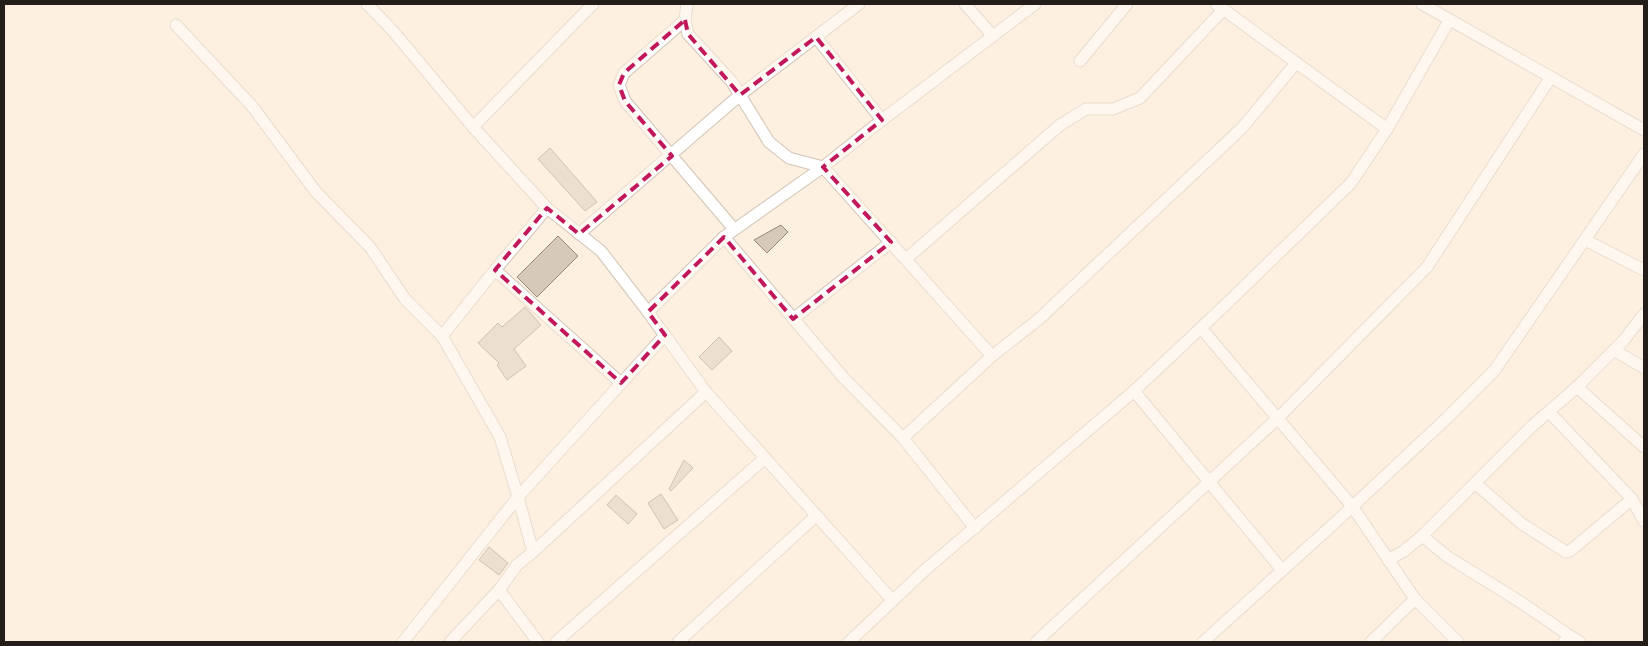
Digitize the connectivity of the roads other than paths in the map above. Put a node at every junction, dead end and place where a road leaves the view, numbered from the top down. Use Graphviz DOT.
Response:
graph roads {
  1 [pos="367,4"];
  2 [pos="593,4"];
  3 [pos="687,4"];
  4 [pos="859,4"];
  5 [pos="965,4"];
  6 [pos="1035,4"];
  7 [pos="1127,4"];
  8 [pos="1422,4"];
  9 [pos="1219,7"];
  10 [pos="685,20"];
  11 [pos="1449,21"];
  12 [pos="176,25"];
  13 [pos="992,35"];
  14 [pos="816,37"];
  15 [pos="1080,61"];
  16 [pos="1296,63"];
  17 [pos="1551,77"];
  18 [pos="740,94"];
  19 [pos="882,120"];
  20 [pos="473,127"];
  21 [pos="1387,129"];
  22 [pos="1644,130"];
  23 [pos="1644,154"];
  24 [pos="672,156"];
  25 [pos="823,167"];
  26 [pos="547,208"];
  27 [pos="734,229"];
  28 [pos="580,234"];
  29 [pos="724,237"];
  30 [pos="1585,240"];
  31 [pos="891,242"];
  32 [pos="906,259"];
  33 [pos="495,270"];
  34 [pos="1644,270"];
  35 [pos="648,312"];
  36 [pos="1644,314"];
  37 [pos="792,319"];
  38 [pos="1201,328"];
  39 [pos="665,335"];
  40 [pos="442,336"];
  41 [pos="1614,350"];
  42 [pos="992,356"];
  43 [pos="1644,368"];
  44 [pos="621,383"];
  45 [pos="1577,388"];
  46 [pos="1134,391"];
  47 [pos="706,392"];
  48 [pos="1549,412"];
  49 [pos="1278,418"];
  50 [pos="902,438"];
  51 [pos="1644,447"];
  52 [pos="765,458"];
  53 [pos="1209,483"];
  54 [pos="1475,483"];
  55 [pos="518,497"];
  56 [pos="1632,499"];
  57 [pos="1352,506"];
  58 [pos="816,516"];
  59 [pos="1644,521"];
  60 [pos="975,528"];
  61 [pos="1422,536"];
  62 [pos="533,552"];
  63 [pos="1388,560"];
  64 [pos="1282,570"];
  65 [pos="499,590"];
  66 [pos="1415,599"];
  67 [pos="892,601"];
  68 [pos="1571,640"];
  69 [pos="403,642"];
  70 [pos="450,642"];
  71 [pos="538,642"];
  72 [pos="556,642"];
  73 [pos="678,642"];
  74 [pos="849,642"];
  75 [pos="1036,642"];
  76 [pos="1203,642"];
  77 [pos="1371,642"];
  78 [pos="1458,642"];
  1 -- 20 [label="street"];
  2 -- 20 [label="street"];
  3 -- 10 [label="street"];
  4 -- 14 [label="street"];
  5 -- 13 [label="street"];
  6 -- 13 [label="street"];
  7 -- 15 [label="street"];
  8 -- 11 [label="street"];
  9 -- 16 [label="street"];
  9 -- 32 [label="street"];
  10 -- 18 [label="street"];
  10 -- 24 [label="street"];
  11 -- 17 [label="street"];
  11 -- 21 [label="street"];
  12 -- 40 [label="street"];
  13 -- 19 [label="street"];
  14 -- 18 [label="street"];
  14 -- 19 [label="street"];
  16 -- 21 [label="street"];
  16 -- 42 [label="street"];
  17 -- 22 [label="street"];
  17 -- 49 [label="street"];
  18 -- 24 [label="street"];
  18 -- 25 [label="street"];
  19 -- 25 [label="street"];
  20 -- 26 [label="street"];
  21 -- 38 [label="street"];
  23 -- 30 [label="street"];
  24 -- 27 [label="street"];
  24 -- 28 [label="street"];
  25 -- 27 [label="street"];
  25 -- 31 [label="street"];
  26 -- 28 [label="street"];
  26 -- 33 [label="street"];
  27 -- 29 [label="street"];
  28 -- 35 [label="street"];
  29 -- 35 [label="street"];
  29 -- 37 [label="street"];
  30 -- 34 [label="street"];
  30 -- 57 [label="street"];
  31 -- 32 [label="street"];
  31 -- 37 [label="street"];
  32 -- 42 [label="street"];
  33 -- 40 [label="street"];
  33 -- 44 [label="street"];
  35 -- 39 [label="street"];
  36 -- 41 [label="street"];
  37 -- 50 [label="street"];
  38 -- 46 [label="street"];
  38 -- 49 [label="street"];
  39 -- 44 [label="street"];
  39 -- 47 [label="street"];
  40 -- 55 [label="street"];
  41 -- 43 [label="street"];
  41 -- 45 [label="street"];
  42 -- 50 [label="street"];
  44 -- 55 [label="street"];
  45 -- 48 [label="street"];
  45 -- 51 [label="street"];
  46 -- 53 [label="street"];
  46 -- 60 [label="street"];
  47 -- 52 [label="street"];
  47 -- 62 [label="street"];
  48 -- 54 [label="street"];
  48 -- 56 [label="street"];
  49 -- 53 [label="street"];
  49 -- 57 [label="street"];
  50 -- 60 [label="street"];
  52 -- 58 [label="street"];
  52 -- 72 [label="street"];
  53 -- 64 [label="street"];
  53 -- 75 [label="street"];
  54 -- 56 [label="street"];
  54 -- 61 [label="street"];
  55 -- 62 [label="street"];
  55 -- 69 [label="street"];
  56 -- 59 [label="street"];
  57 -- 63 [label="street"];
  57 -- 64 [label="street"];
  58 -- 67 [label="street"];
  58 -- 73 [label="street"];
  60 -- 67 [label="street"];
  61 -- 63 [label="street"];
  61 -- 68 [label="street"];
  62 -- 65 [label="street"];
  63 -- 66 [label="street"];
  64 -- 76 [label="street"];
  65 -- 70 [label="street"];
  65 -- 71 [label="street"];
  66 -- 77 [label="street"];
  66 -- 78 [label="street"];
  67 -- 74 [label="street"];
}
